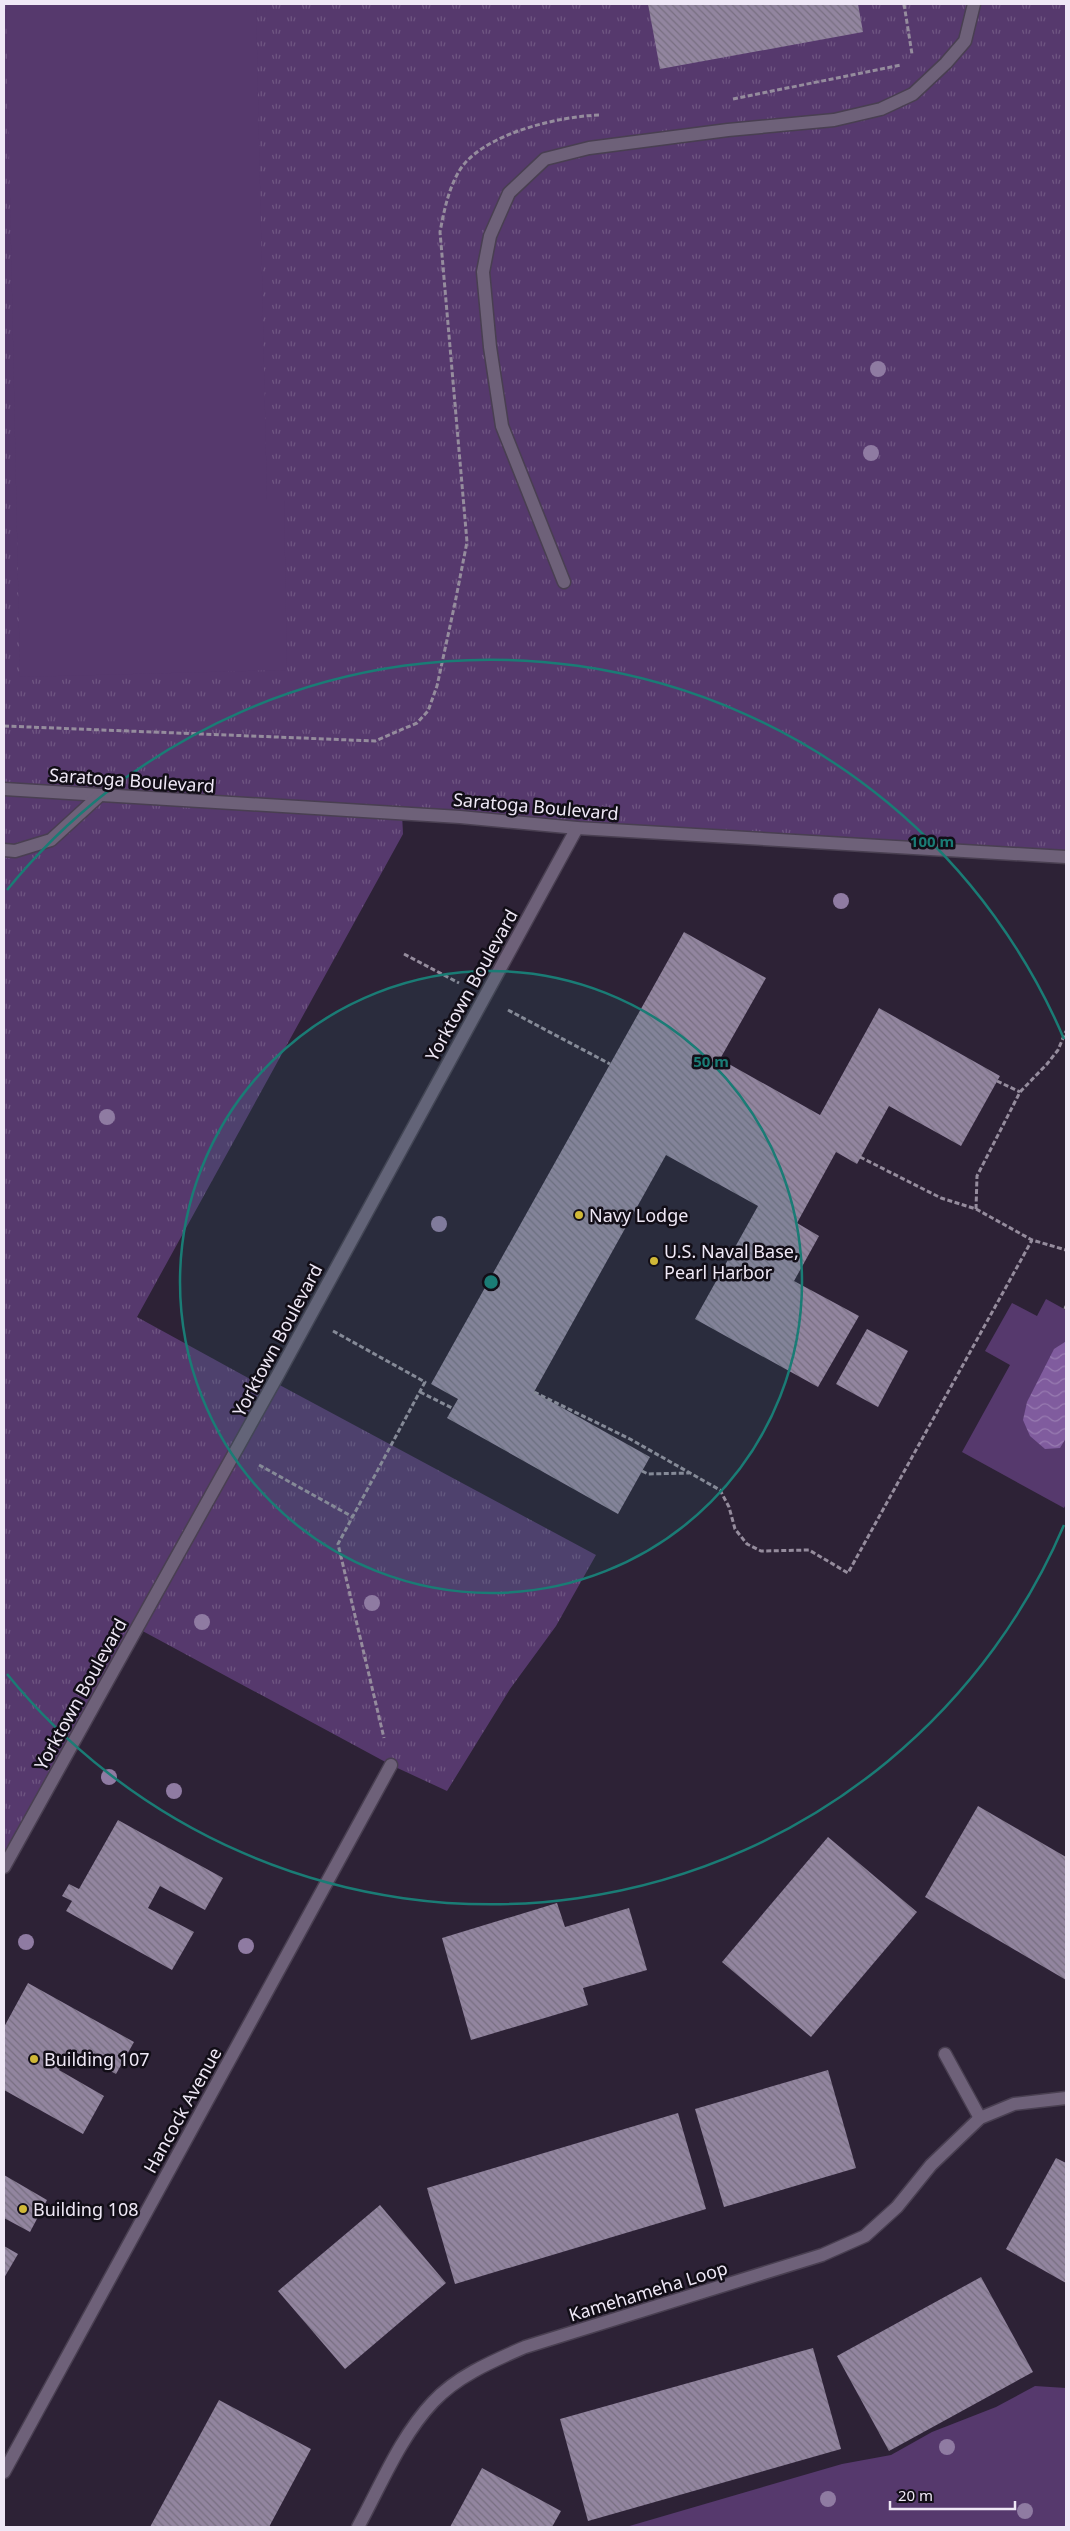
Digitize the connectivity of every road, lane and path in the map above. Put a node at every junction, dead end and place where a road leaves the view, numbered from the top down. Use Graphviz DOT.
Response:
graph roads {
  1 [pos="974,4"];
  2 [pos="564,582"];
  3 [pos="4,789"];
  4 [pos="99,796"];
  5 [pos="577,828"];
  6 [pos="4,850"];
  7 [pos="1066,857"];
  8 [pos="1066,1031"];
  9 [pos="997,1081"];
  10 [pos="1020,1092"];
  11 [pos="860,1157"];
  12 [pos="976,1209"];
  13 [pos="1032,1240"];
  14 [pos="1066,1250"];
  15 [pos="309,1318"];
  16 [pos="420,1392"];
  17 [pos="534,1392"];
  18 [pos="452,1408"];
  19 [pos="236,1452"];
  20 [pos="642,1471"];
  21 [pos="689,1473"];
  22 [pos="353,1517"];
  23 [pos="391,1765"];
  24 [pos="4,1867"];
  25 [pos="945,2054"];
  26 [pos="1066,2098"];
  27 [pos="980,2118"];
  28 [pos="4,2472"];
  29 [pos="358,2527"];
  1 -- 2 [label="street"];
  3 -- 4 [label="street, Saratoga Boulevard"];
  4 -- 5 [label="street, Saratoga Boulevard"];
  4 -- 6 [label="street"];
  5 -- 7 [label="street, Saratoga Boulevard"];
  5 -- 15 [label="street, Yorktown Boulevard"];
  8 -- 10 [label="path"];
  9 -- 10 [label="path"];
  10 -- 12 [label="path"];
  11 -- 12 [label="path"];
  12 -- 13 [label="path"];
  13 -- 14 [label="path"];
  13 -- 21 [label="path"];
  15 -- 16 [label="path"];
  15 -- 19 [label="street, Yorktown Boulevard"];
  16 -- 18 [label="path"];
  16 -- 22 [label="path"];
  17 -- 21 [label="path"];
  19 -- 22 [label="path"];
  19 -- 24 [label="street, Yorktown Boulevard"];
  20 -- 21 [label="path"];
  22 -- 23 [label="path"];
  23 -- 28 [label="street, Hancock Avenue"];
  25 -- 27 [label="street"];
  26 -- 27 [label="street, Kamehameha Loop"];
  27 -- 29 [label="street, Kamehameha Loop"];
}
